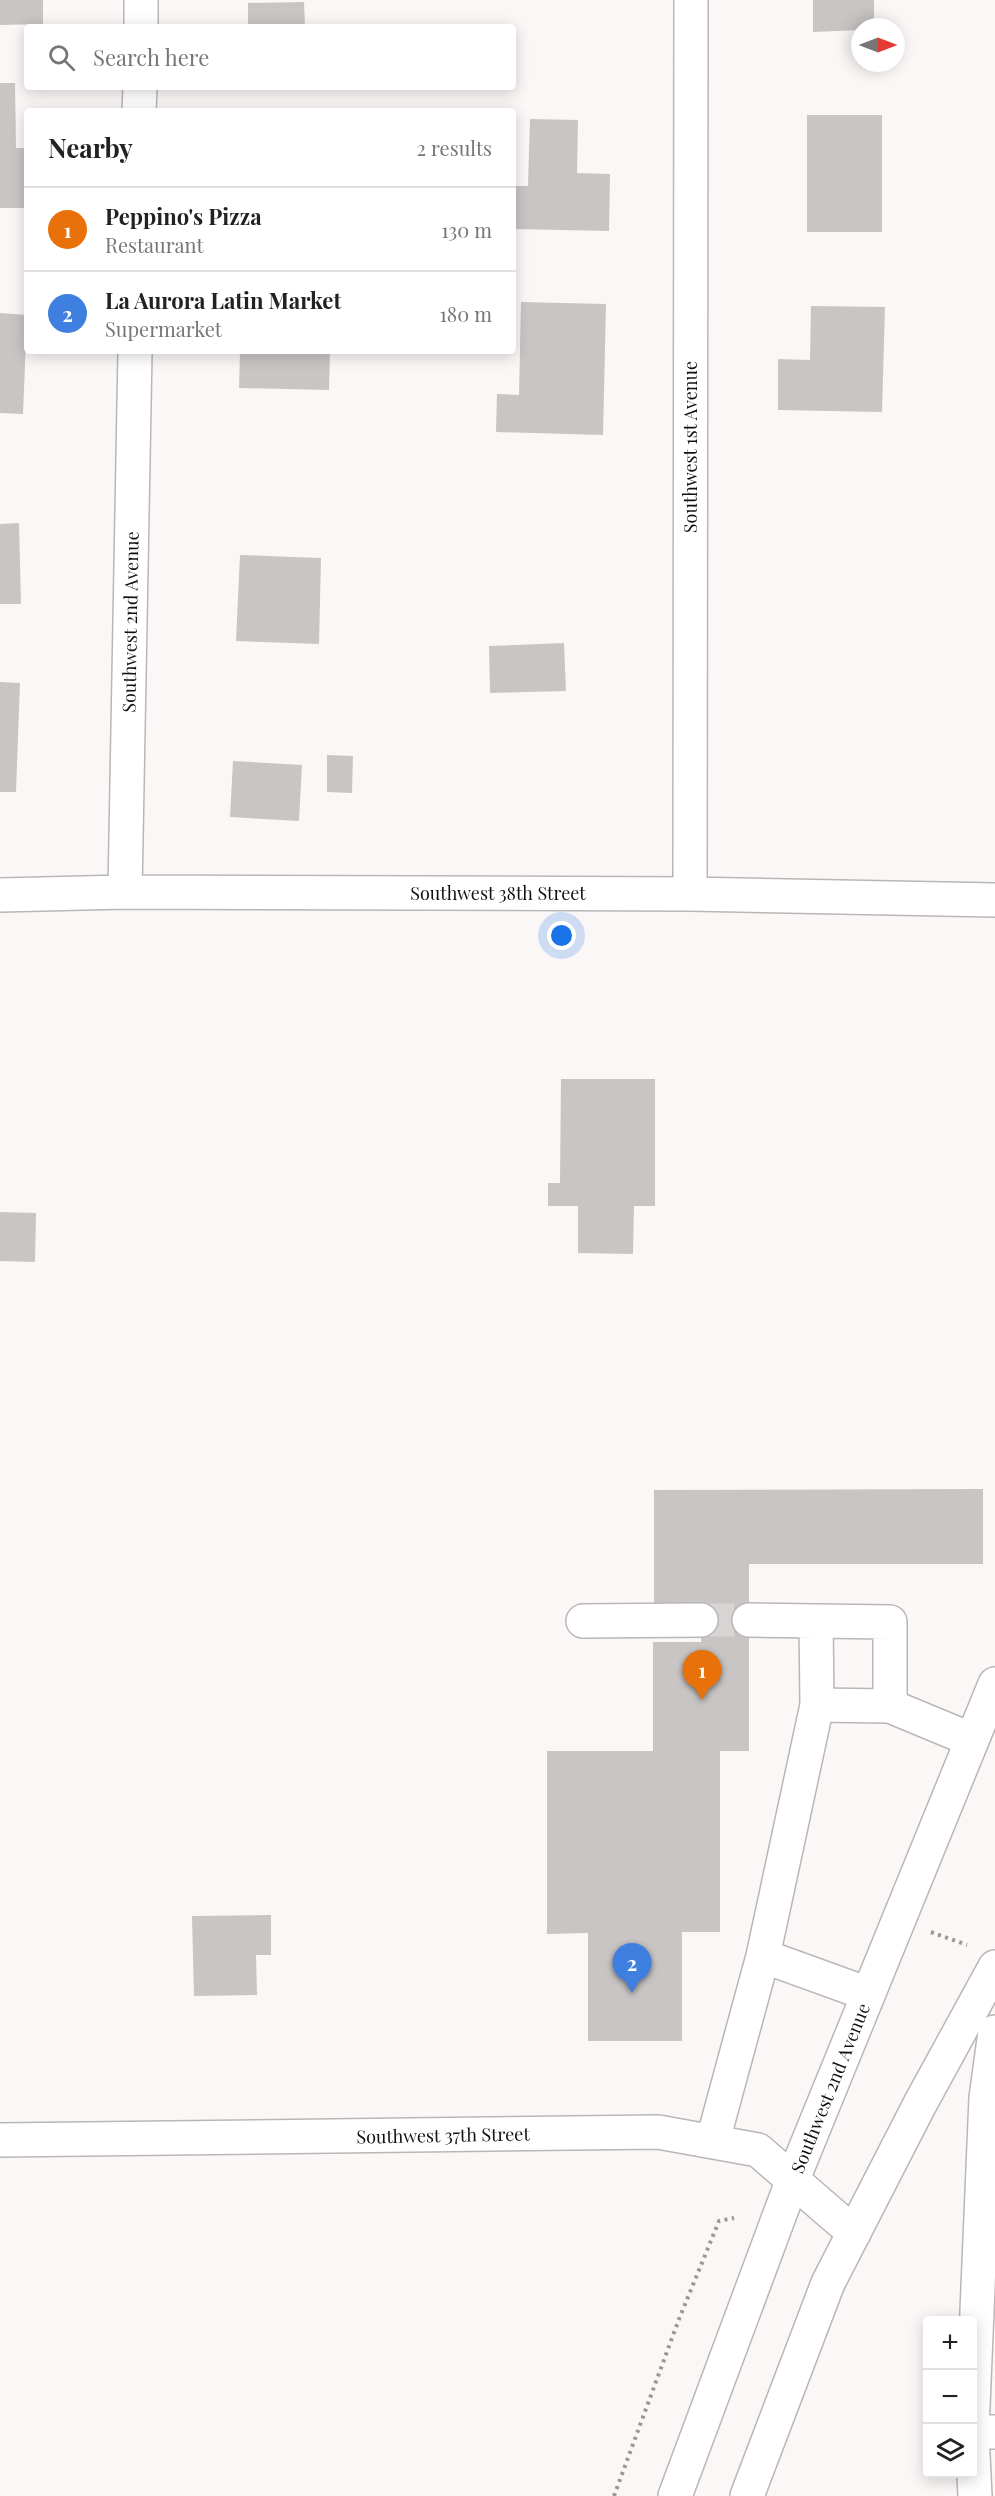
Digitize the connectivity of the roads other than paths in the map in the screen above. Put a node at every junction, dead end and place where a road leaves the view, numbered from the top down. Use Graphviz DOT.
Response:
graph roads {
  1 [pos="141,0"];
  2 [pos="691,0"];
  3 [pos="141,24"];
  4 [pos="140,90"];
  5 [pos="140,108"];
  6 [pos="135,354"];
  7 [pos="125,892"];
  8 [pos="690,894"];
  9 [pos="0,895"];
  10 [pos="995,900"];
  11 [pos="701,1620"];
  12 [pos="749,1620"];
  13 [pos="583,1621"];
  14 [pos="816,1621"];
  15 [pos="995,1684"];
  16 [pos="816,1705"];
  17 [pos="890,1706"];
  18 [pos="972,1740"];
  19 [pos="763,1956"];
  20 [pos="995,1967"];
  21 [pos="868,1994"];
  22 [pos="995,2032"];
  23 [pos="0,2140"];
  24 [pos="713,2140"];
  25 [pos="794,2179"];
  26 [pos="854,2233"];
  27 [pos="972,2424"];
  28 [pos="977,2432"];
  29 [pos="995,2432"];
  30 [pos="974,2478"];
  31 [pos="675,2496"];
  32 [pos="747,2496"];
  33 [pos="975,2496"];
  1 -- 3 [label="street"];
  2 -- 8 [label="street, Southwest 1st Avenue"];
  4 -- 5 [label="street"];
  6 -- 7 [label="street, Southwest 2nd Avenue"];
  7 -- 8 [label="street, Southwest 38th Street"];
  7 -- 9 [label="street, Southwest 38th Street"];
  8 -- 10 [label="street, Southwest 38th Street"];
  11 -- 13 [label="street"];
  12 -- 14 [label="street"];
  14 -- 16 [label="street"];
  14 -- 17 [label="street"];
  15 -- 18 [label="street, Southwest 2nd Avenue"];
  16 -- 17 [label="street"];
  16 -- 19 [label="street"];
  17 -- 18 [label="street"];
  18 -- 21 [label="street, Southwest 2nd Avenue"];
  19 -- 21 [label="street"];
  19 -- 24 [label="street"];
  20 -- 26 [label="street"];
  21 -- 25 [label="street, Southwest 2nd Avenue"];
  22 -- 27 [label="street"];
  23 -- 24 [label="street, Southwest 37th Street"];
  24 -- 25 [label="street, Southwest 37th Street"];
  25 -- 26 [label="street, Southwest 37th Street"];
  25 -- 31 [label="street, Southwest 2nd Avenue"];
  26 -- 32 [label="street"];
  28 -- 29 [label="street"];
  30 -- 33 [label="street"];
}
